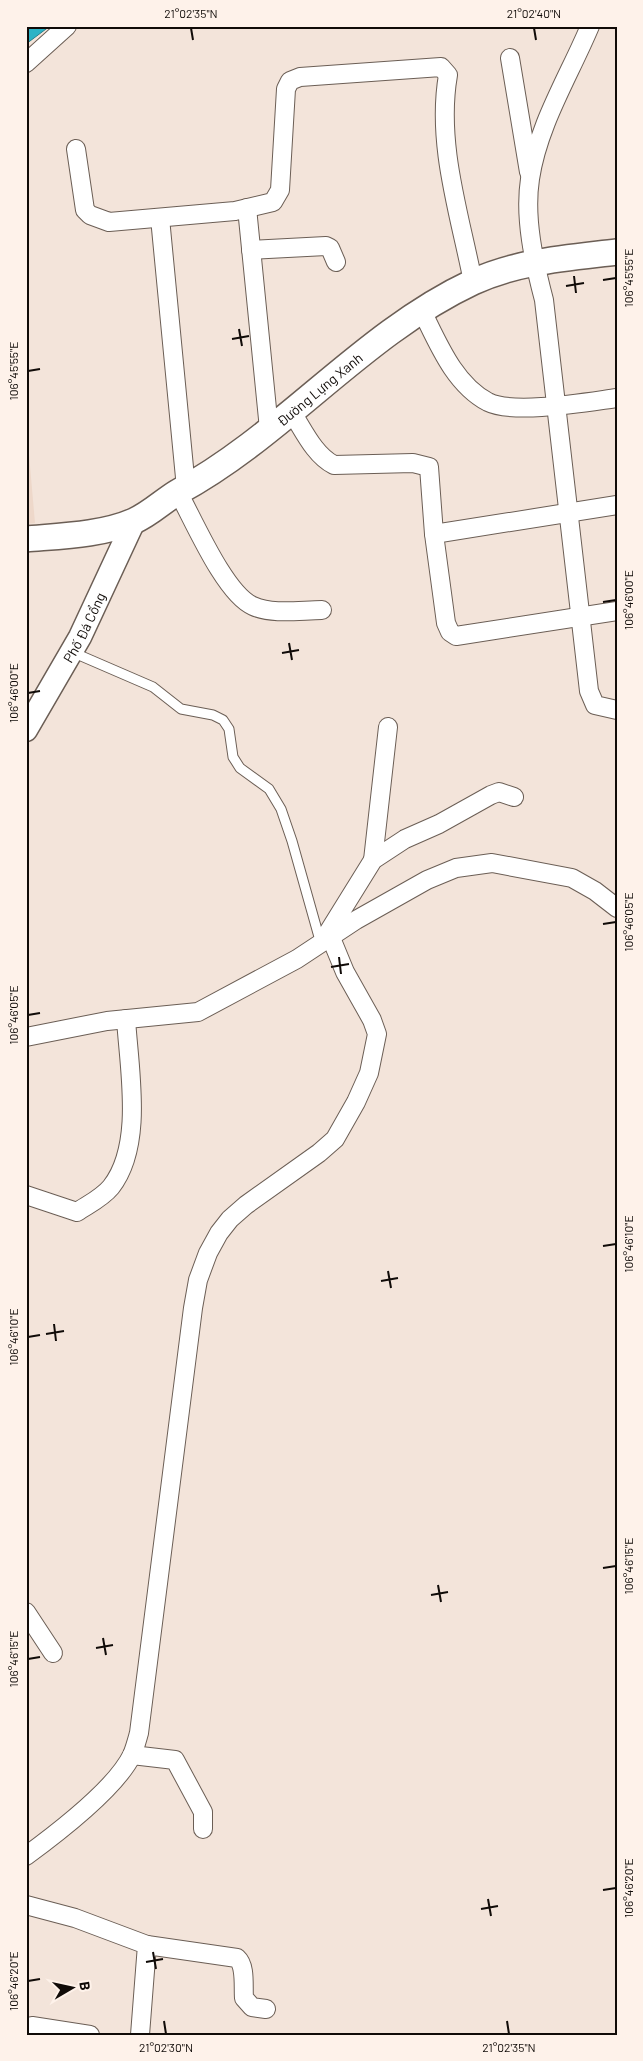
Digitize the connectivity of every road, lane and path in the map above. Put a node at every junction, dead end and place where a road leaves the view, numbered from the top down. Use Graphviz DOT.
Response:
graph roads {
  1 [pos="67,26"];
  2 [pos="590,26"];
  3 [pos="510,58"];
  4 [pos="26,63"];
  5 [pos="76,150"];
  6 [pos="530,178"];
  7 [pos="247,208"];
  8 [pos="160,218"];
  9 [pos="251,250"];
  10 [pos="617,252"];
  11 [pos="336,262"];
  12 [pos="534,262"];
  13 [pos="473,282"];
  14 [pos="422,311"];
  15 [pos="617,398"];
  16 [pos="556,405"];
  17 [pos="291,411"];
  18 [pos="269,429"];
  19 [pos="182,490"];
  20 [pos="617,505"];
  21 [pos="568,512"];
  22 [pos="134,521"];
  23 [pos="434,534"];
  24 [pos="26,539"];
  25 [pos="322,610"];
  26 [pos="617,611"];
  27 [pos="581,616"];
  28 [pos="72,652"];
  29 [pos="617,710"];
  30 [pos="388,727"];
  31 [pos="26,730"];
  32 [pos="514,797"];
  33 [pos="373,860"];
  34 [pos="617,908"];
  35 [pos="326,941"];
  36 [pos="126,1019"];
  37 [pos="26,1038"];
  38 [pos="26,1195"];
  39 [pos="26,1612"];
  40 [pos="54,1653"];
  41 [pos="132,1756"];
  42 [pos="203,1829"];
  43 [pos="26,1856"];
  44 [pos="26,1905"];
  45 [pos="147,1945"];
  46 [pos="266,2009"];
  47 [pos="32,2026"];
  48 [pos="90,2035"];
  49 [pos="140,2035"];
  1 -- 4 [label="street"];
  2 -- 6 [label="street"];
  3 -- 6 [label="street"];
  5 -- 8 [label="street"];
  6 -- 12 [label="street"];
  7 -- 8 [label="street"];
  7 -- 9 [label="street"];
  7 -- 13 [label="street"];
  8 -- 19 [label="street"];
  9 -- 11 [label="street"];
  9 -- 18 [label="street"];
  10 -- 12 [label="main road, Đường Lựng Xanh"];
  12 -- 13 [label="main road, Đường Lựng Xanh"];
  12 -- 16 [label="street"];
  13 -- 14 [label="main road, Đường Lựng Xanh"];
  14 -- 16 [label="street"];
  14 -- 17 [label="main road, Đường Lựng Xanh"];
  15 -- 16 [label="street"];
  16 -- 21 [label="street"];
  17 -- 18 [label="main road, Đường Lựng Xanh"];
  17 -- 23 [label="street"];
  18 -- 19 [label="main road, Đường Lựng Xanh"];
  19 -- 22 [label="main road, Đường Lựng Xanh"];
  19 -- 25 [label="street"];
  20 -- 21 [label="street"];
  21 -- 23 [label="street"];
  21 -- 27 [label="street"];
  22 -- 24 [label="main road, Đường Lựng Xanh"];
  22 -- 28 [label="street, Phố Đá Cổng"];
  23 -- 27 [label="street"];
  26 -- 27 [label="street"];
  27 -- 29 [label="street"];
  28 -- 31 [label="street, Phố Đá Cổng"];
  28 -- 35 [label="lane"];
  30 -- 33 [label="street"];
  32 -- 33 [label="street"];
  33 -- 35 [label="street"];
  34 -- 35 [label="street"];
  35 -- 36 [label="street"];
  35 -- 41 [label="street"];
  36 -- 37 [label="street"];
  36 -- 38 [label="street"];
  39 -- 40 [label="street"];
  41 -- 42 [label="street"];
  41 -- 43 [label="street"];
  44 -- 45 [label="street"];
  45 -- 46 [label="street"];
  45 -- 49 [label="street"];
  47 -- 48 [label="street"];
}
